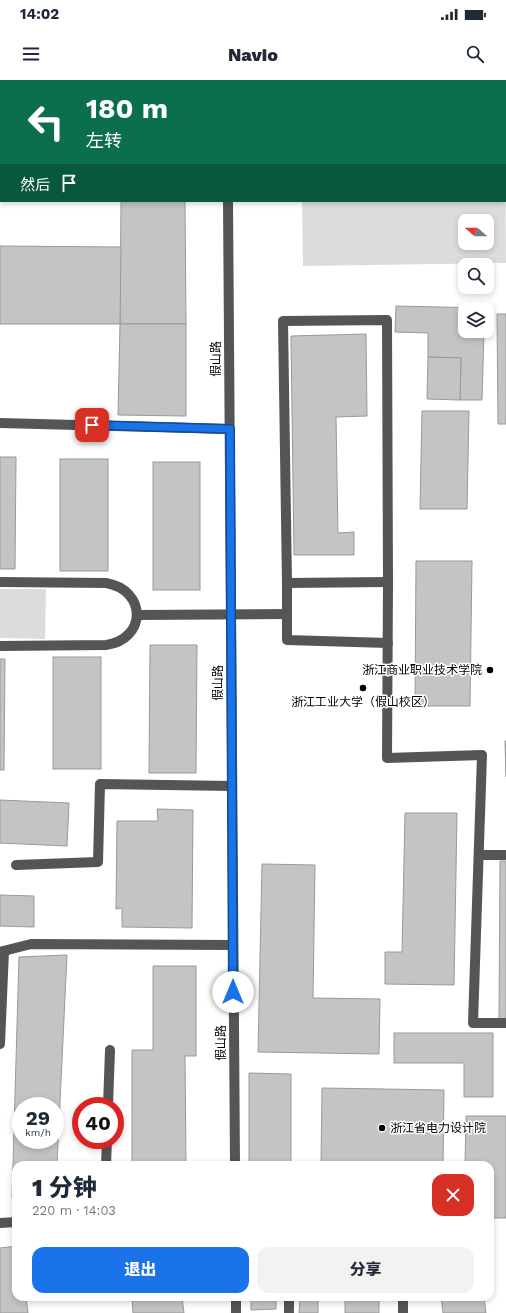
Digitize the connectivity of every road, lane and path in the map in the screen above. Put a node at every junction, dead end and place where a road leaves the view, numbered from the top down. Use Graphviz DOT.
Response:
graph roads {
  1 [pos="228,202"];
  2 [pos="0,423"];
  3 [pos="230,429"];
  4 [pos="0,582"];
  5 [pos="388,582"];
  6 [pos="287,583"];
  7 [pos="287,614"];
  8 [pos="137,615"];
  9 [pos="231,615"];
  10 [pos="388,642"];
  11 [pos="0,646"];
  12 [pos="232,786"];
  13 [pos="479,855"];
  14 [pos="506,855"];
  15 [pos="16,865"];
  16 [pos="233,945"];
  17 [pos="2,951"];
  18 [pos="506,1023"];
  19 [pos="0,1044"];
  20 [pos="110,1050"];
  21 [pos="108,1097"];
  22 [pos="106,1149"];
  23 [pos="106,1161"];
  24 [pos="235,1161"];
  25 [pos="12,1222"];
  26 [pos="0,1223"];
  27 [pos="236,1301"];
  28 [pos="289,1301"];
  29 [pos="403,1301"];
  30 [pos="236,1313"];
  31 [pos="289,1313"];
  32 [pos="403,1313"];
  1 -- 3 [label="street, 假山路"];
  2 -- 3 [label="street"];
  3 -- 9 [label="street, 假山路"];
  4 -- 8 [label="street"];
  5 -- 6 [label="street"];
  5 -- 6 [label="street"];
  5 -- 10 [label="street"];
  6 -- 7 [label="street"];
  7 -- 9 [label="street"];
  7 -- 10 [label="street"];
  8 -- 9 [label="street"];
  8 -- 11 [label="street"];
  9 -- 12 [label="street, 假山路"];
  10 -- 13 [label="street"];
  12 -- 15 [label="street"];
  12 -- 16 [label="street, 假山路"];
  13 -- 14 [label="street"];
  13 -- 18 [label="street"];
  16 -- 17 [label="street"];
  16 -- 24 [label="street, 假山路"];
  17 -- 19 [label="street"];
  20 -- 21 [label="street"];
  22 -- 23 [label="street"];
  25 -- 26 [label="street"];
  27 -- 30 [label="street"];
  28 -- 31 [label="street"];
  29 -- 32 [label="street"];
}
